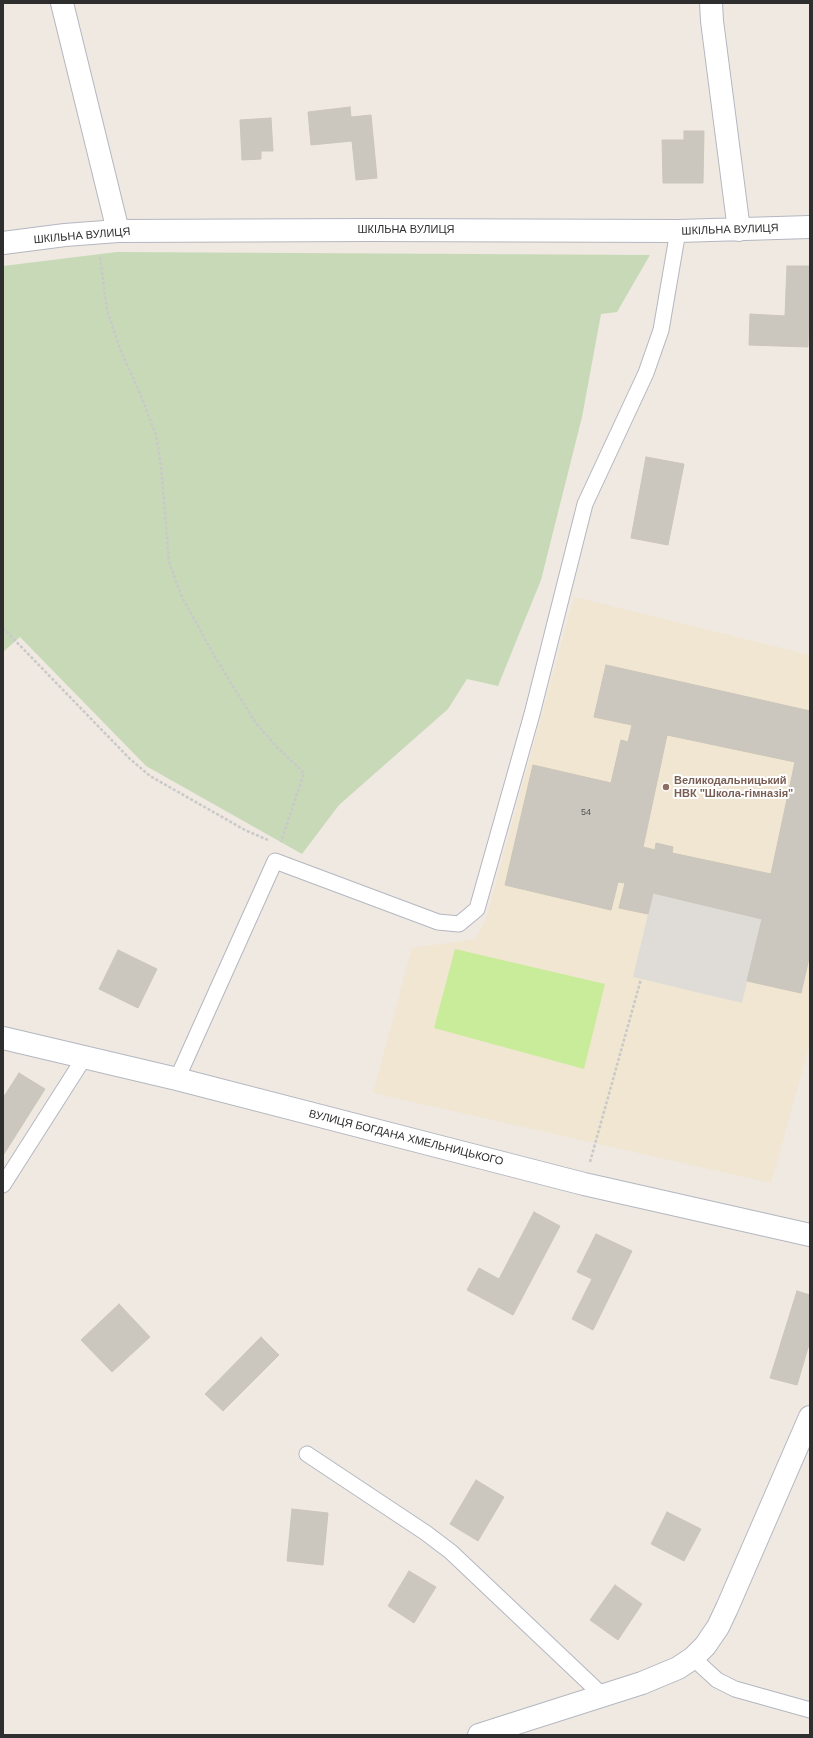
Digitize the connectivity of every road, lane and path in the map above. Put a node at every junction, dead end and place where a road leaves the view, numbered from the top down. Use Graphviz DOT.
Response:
graph roads {
  1 [pos="62,3"];
  2 [pos="711,3"];
  3 [pos="810,227"];
  4 [pos="739,230"];
  5 [pos="678,231"];
  6 [pos="107,232"];
  7 [pos="3,243"];
  8 [pos="3,628"];
  9 [pos="280,846"];
  10 [pos="275,860"];
  11 [pos="641,979"];
  12 [pos="3,1038"];
  13 [pos="84,1058"];
  14 [pos="177,1079"];
  15 [pos="584,1184"];
  16 [pos="3,1185"];
  17 [pos="810,1235"];
  18 [pos="810,1417"];
  19 [pos="307,1454"];
  20 [pos="693,1658"];
  21 [pos="602,1695"];
  22 [pos="810,1710"];
  23 [pos="479,1735"];
  1 -- 6 [label="street"];
  2 -- 4 [label="street"];
  3 -- 4 [label="street, ШКІЛЬНА ВУЛИЦЯ"];
  4 -- 5 [label="street, ШКІЛЬНА ВУЛИЦЯ"];
  5 -- 6 [label="street, ШКІЛЬНА ВУЛИЦЯ"];
  5 -- 10 [label="lane"];
  6 -- 7 [label="street, ШКІЛЬНА ВУЛИЦЯ"];
  6 -- 9 [label="path"];
  8 -- 9 [label="path"];
  9 -- 10 [label="path"];
  10 -- 14 [label="lane"];
  11 -- 15 [label="path"];
  12 -- 13 [label="street, ВУЛИЦЯ БОГДАНА ХМЕЛЬНИЦЬКОГО"];
  13 -- 14 [label="street, ВУЛИЦЯ БОГДАНА ХМЕЛЬНИЦЬКОГО"];
  13 -- 16 [label="lane"];
  14 -- 15 [label="street, ВУЛИЦЯ БОГДАНА ХМЕЛЬНИЦЬКОГО"];
  15 -- 17 [label="street, ВУЛИЦЯ БОГДАНА ХМЕЛЬНИЦЬКОГО"];
  18 -- 20 [label="street"];
  19 -- 21 [label="lane"];
  20 -- 21 [label="street"];
  20 -- 22 [label="lane"];
  21 -- 23 [label="street"];
}
